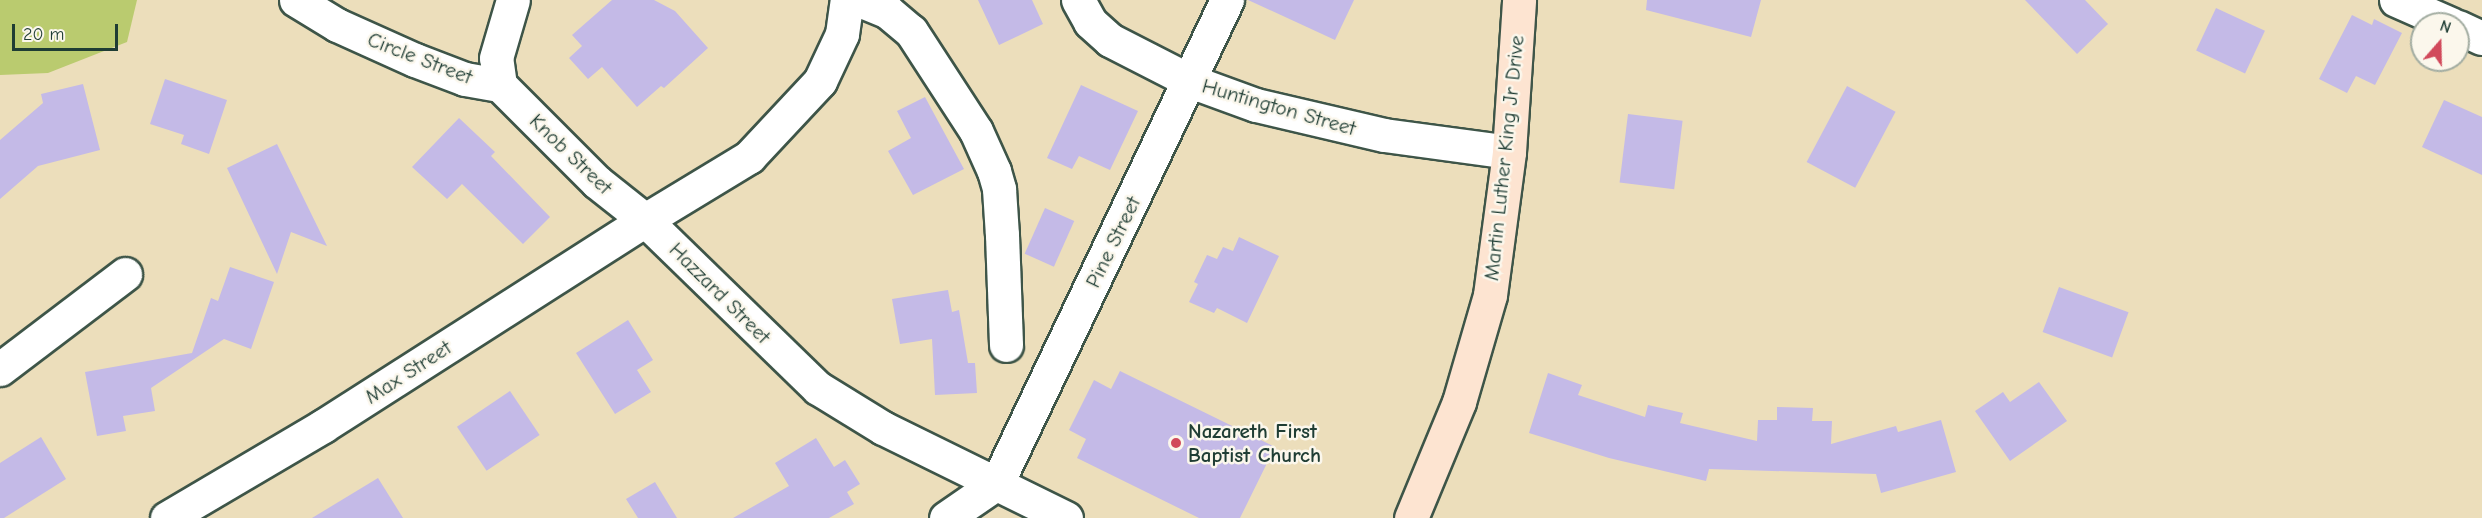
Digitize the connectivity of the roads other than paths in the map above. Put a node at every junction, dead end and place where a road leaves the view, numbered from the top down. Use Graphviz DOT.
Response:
graph roads {
  1 [pos="296,0"];
  2 [pos="513,0"];
  3 [pos="847,0"];
  4 [pos="859,0"];
  5 [pos="1078,0"];
  6 [pos="1227,0"];
  7 [pos="1520,0"];
  8 [pos="2396,0"];
  9 [pos="2424,12"];
  10 [pos="1190,81"];
  11 [pos="500,85"];
  12 [pos="1509,152"];
  13 [pos="645,220"];
  14 [pos="125,274"];
  15 [pos="1006,345"];
  16 [pos="0,369"];
  17 [pos="997,483"];
  18 [pos="167,518"];
  19 [pos="946,518"];
  20 [pos="1066,518"];
  21 [pos="1411,518"];
  1 -- 11 [label="street, Circle Street"];
  2 -- 11 [label="street, Circle Street"];
  3 -- 13 [label="street"];
  4 -- 15 [label="street"];
  5 -- 10 [label="street, Huntington Street"];
  6 -- 10 [label="street, Pine Street"];
  7 -- 12 [label="main road, Martin Luther King Jr Drive"];
  8 -- 9 [label="street"];
  10 -- 12 [label="street, Huntington Street"];
  10 -- 17 [label="street, Pine Street"];
  11 -- 13 [label="street, Knob Street"];
  12 -- 21 [label="main road, Martin Luther King Jr Drive"];
  13 -- 17 [label="street, Hazzard Street"];
  13 -- 18 [label="street, Max Street"];
  14 -- 16 [label="street"];
  17 -- 19 [label="street"];
  17 -- 20 [label="street, Hazzard Street"];
}
